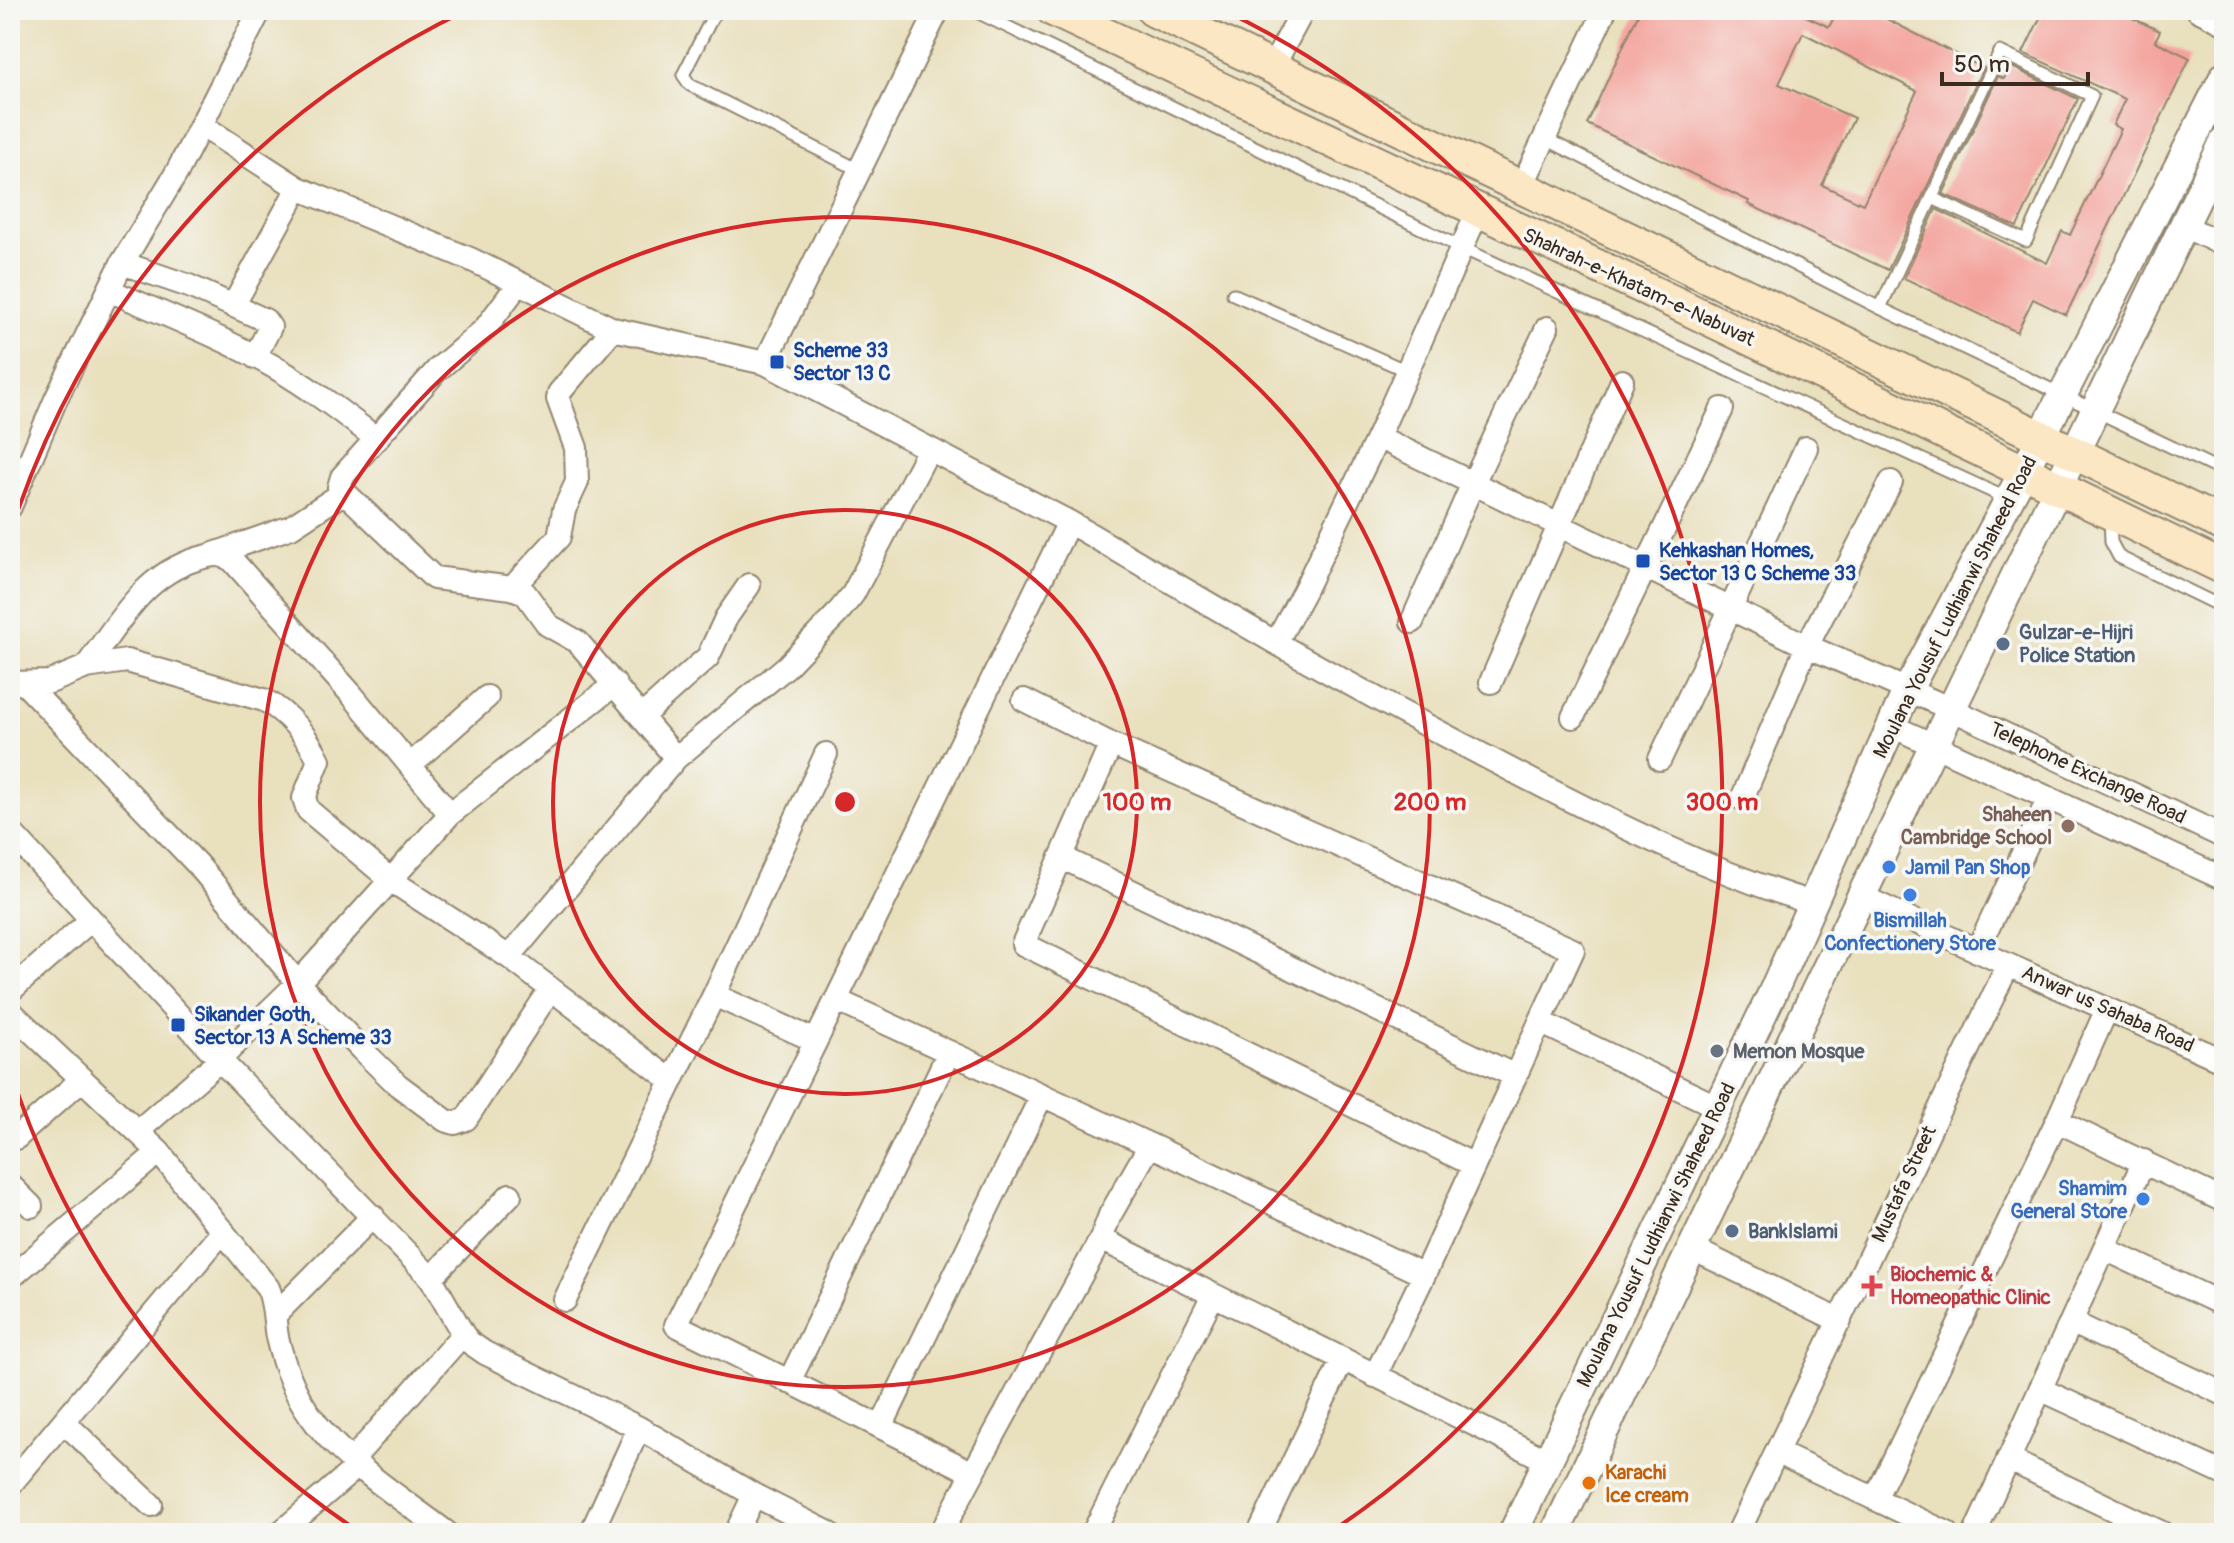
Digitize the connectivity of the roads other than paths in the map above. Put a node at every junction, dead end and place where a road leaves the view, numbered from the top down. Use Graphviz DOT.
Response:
graph roads {
  1 [pos="260,10"];
  2 [pos="716,10"];
  3 [pos="938,10"];
  4 [pos="973,10"];
  5 [pos="1053,10"];
  6 [pos="1153,10"];
  7 [pos="1303,10"];
  8 [pos="1605,10"];
  9 [pos="2198,10"];
  10 [pos="2224,23"];
  11 [pos="1272,68"];
  12 [pos="2224,77"];
  13 [pos="201,125"];
  14 [pos="1544,138"];
  15 [pos="2224,142"];
  16 [pos="859,170"];
  17 [pos="298,188"];
  18 [pos="1521,188"];
  19 [pos="1932,198"];
  20 [pos="1478,211"];
  21 [pos="2184,226"];
  22 [pos="2224,245"];
  23 [pos="1462,248"];
  24 [pos="122,263"];
  25 [pos="519,283"];
  26 [pos="109,290"];
  27 [pos="1233,294"];
  28 [pos="233,306"];
  29 [pos="1880,308"];
  30 [pos="1547,328"];
  31 [pos="613,329"];
  32 [pos="255,357"];
  33 [pos="765,363"];
  34 [pos="1407,371"];
  35 [pos="1622,381"];
  36 [pos="2063,396"];
  37 [pos="1722,409"];
  38 [pos="2097,412"];
  39 [pos="2041,436"];
  40 [pos="1378,437"];
  41 [pos="377,439"];
  42 [pos="1806,448"];
  43 [pos="929,449"];
  44 [pos="2077,453"];
  45 [pos="2224,472"];
  46 [pos="1891,482"];
  47 [pos="1473,483"];
  48 [pos="2016,486"];
  49 [pos="2059,489"];
  50 [pos="343,493"];
  51 [pos="10,507"];
  52 [pos="2110,514"];
  53 [pos="1069,522"];
  54 [pos="1558,525"];
  55 [pos="2224,525"];
  56 [pos="214,554"];
  57 [pos="1646,568"];
  58 [pos="2224,568"];
  59 [pos="749,585"];
  60 [pos="512,588"];
  61 [pos="1729,608"];
  62 [pos="2224,608"];
  63 [pos="1412,622"];
  64 [pos="1276,643"];
  65 [pos="1807,646"];
  66 [pos="86,667"];
  67 [pos="1491,682"];
  68 [pos="17,684"];
  69 [pos="615,684"];
  70 [pos="1907,691"];
  71 [pos="487,697"];
  72 [pos="1024,700"];
  73 [pos="1951,709"];
  74 [pos="642,716"];
  75 [pos="1573,717"];
  76 [pos="1892,726"];
  77 [pos="1111,744"];
  78 [pos="1934,744"];
  79 [pos="826,754"];
  80 [pos="676,758"];
  81 [pos="1660,759"];
  82 [pos="410,765"];
  83 [pos="2049,798"];
  84 [pos="1742,799"];
  85 [pos="450,814"];
  86 [pos="10,831"];
  87 [pos="2224,837"];
  88 [pos="1061,857"];
  89 [pos="2224,879"];
  90 [pos="392,881"];
  91 [pos="1861,896"];
  92 [pos="1812,903"];
  93 [pos="91,920"];
  94 [pos="1977,951"];
  95 [pos="509,957"];
  96 [pos="2008,965"];
  97 [pos="298,983"];
  98 [pos="550,990"];
  99 [pos="10,991"];
  100 [pos="714,995"];
  101 [pos="836,1000"];
  102 [pos="2107,1009"];
  103 [pos="10,1011"];
  104 [pos="1540,1022"];
  105 [pos="816,1041"];
  106 [pos="949,1052"];
  107 [pos="220,1060"];
  108 [pos="2224,1061"];
  109 [pos="1515,1076"];
  110 [pos="82,1079"];
  111 [pos="672,1081"];
  112 [pos="1042,1095"];
  113 [pos="1718,1107"];
  114 [pos="2057,1121"];
  115 [pos="138,1131"];
  116 [pos="16,1138"];
  117 [pos="1150,1145"];
  118 [pos="159,1152"];
  119 [pos="2144,1161"];
  120 [pos="1474,1165"];
  121 [pos="10,1185"];
  122 [pos="510,1195"];
  123 [pos="2224,1201"];
  124 [pos="31,1206"];
  125 [pos="373,1216"];
  126 [pos="223,1231"];
  127 [pos="1101,1239"];
  128 [pos="1691,1248"];
  129 [pos="2105,1249"];
  130 [pos="1424,1275"];
  131 [pos="10,1278"];
  132 [pos="431,1278"];
  133 [pos="1213,1295"];
  134 [pos="565,1300"];
  135 [pos="2224,1305"];
  136 [pos="275,1315"];
  137 [pos="1840,1321"];
  138 [pos="2071,1322"];
  139 [pos="463,1334"];
  140 [pos="1343,1359"];
  141 [pos="1375,1376"];
  142 [pos="789,1382"];
  143 [pos="2040,1389"];
  144 [pos="2224,1394"];
  145 [pos="64,1422"];
  146 [pos="881,1427"];
  147 [pos="639,1428"];
  148 [pos="1776,1452"];
  149 [pos="2008,1459"];
  150 [pos="1548,1461"];
  151 [pos="355,1462"];
  152 [pos="973,1473"];
  153 [pos="2224,1474"];
  154 [pos="10,1485"];
  155 [pos="754,1495"];
  156 [pos="1875,1499"];
  157 [pos="151,1505"];
  158 [pos="444,1532"];
  159 [pos="280,1533"];
  160 [pos="591,1533"];
  161 [pos="736,1533"];
  162 [pos="829,1533"];
  163 [pos="941,1533"];
  164 [pos="1093,1533"];
  165 [pos="1259,1533"];
  166 [pos="1513,1533"];
  167 [pos="1555,1533"];
  168 [pos="1738,1533"];
  169 [pos="1947,1533"];
  170 [pos="1975,1533"];
  171 [pos="2162,1533"];
  1 -- 13 [label="street"];
  2 -- 16 [label="lane"];
  3 -- 16 [label="street"];
  4 -- 23 [label="lane"];
  5 -- 20 [label="main road, Shahrah-e-Khatam-e-Nabuvat"];
  6 -- 11 [label="main road, Shahrah-e-Khatam-e-Nabuvat"];
  7 -- 11 [label="street"];
  8 -- 14 [label="street"];
  9 -- 10 [label="street"];
  11 -- 18 [label="main road, Shahrah-e-Khatam-e-Nabuvat"];
  12 -- 36 [label="street, Moulana Yousuf Ludhianwi Shaheed Road"];
  13 -- 17 [label="street"];
  13 -- 24 [label="street"];
  14 -- 18 [label="street"];
  14 -- 29 [label="lane"];
  15 -- 21 [label="street, Moulana Yousuf Ludhianwi Shaheed Road"];
  16 -- 33 [label="street"];
  17 -- 25 [label="street"];
  17 -- 28 [label="street"];
  18 -- 39 [label="main road, Shahrah-e-Khatam-e-Nabuvat"];
  19 -- 19 [label="lane"];
  19 -- 29 [label="lane"];
  20 -- 23 [label="street"];
  20 -- 48 [label="main road, Shahrah-e-Khatam-e-Nabuvat"];
  21 -- 22 [label="street"];
  21 -- 38 [label="street, Moulana Yousuf Ludhianwi Shaheed Road"];
  23 -- 34 [label="street"];
  23 -- 48 [label="lane"];
  24 -- 26 [label="street"];
  24 -- 28 [label="street"];
  25 -- 31 [label="street"];
  25 -- 41 [label="street"];
  26 -- 32 [label="street"];
  26 -- 51 [label="street"];
  27 -- 34 [label="lane"];
  28 -- 32 [label="street"];
  29 -- 36 [label="lane"];
  30 -- 47 [label="street"];
  31 -- 33 [label="street"];
  31 -- 60 [label="street"];
  32 -- 41 [label="street"];
  33 -- 43 [label="street"];
  34 -- 40 [label="street"];
  35 -- 54 [label="street"];
  36 -- 38 [label="lane"];
  36 -- 39 [label="street, Moulana Yousuf Ludhianwi Shaheed Road"];
  37 -- 57 [label="street"];
  38 -- 44 [label="street, Moulana Yousuf Ludhianwi Shaheed Road"];
  38 -- 45 [label="lane"];
  39 -- 44 [label="main road, Shahrah-e-Khatam-e-Nabuvat"];
  39 -- 48 [label="street, Moulana Yousuf Ludhianwi Shaheed Road"];
  40 -- 47 [label="street, Telephone Exchange Road"];
  40 -- 64 [label="street"];
  41 -- 50 [label="street"];
  42 -- 61 [label="street"];
  43 -- 53 [label="street"];
  43 -- 80 [label="street"];
  44 -- 49 [label="street, Moulana Yousuf Ludhianwi Shaheed Road"];
  44 -- 55 [label="main road, Shahrah-e-Khatam-e-Nabuvat"];
  46 -- 65 [label="street"];
  47 -- 54 [label="street, Telephone Exchange Road"];
  47 -- 63 [label="street"];
  48 -- 49 [label="main road, Shahrah-e-Khatam-e-Nabuvat"];
  48 -- 70 [label="street, Moulana Yousuf Ludhianwi Shaheed Road"];
  49 -- 52 [label="main road, Shahrah-e-Khatam-e-Nabuvat"];
  49 -- 73 [label="street, Moulana Yousuf Ludhianwi Shaheed Road"];
  50 -- 56 [label="street"];
  50 -- 60 [label="street"];
  52 -- 58 [label="main road, Shahrah-e-Khatam-e-Nabuvat"];
  52 -- 62 [label="lane"];
  53 -- 64 [label="street"];
  53 -- 101 [label="street"];
  54 -- 57 [label="street, Telephone Exchange Road"];
  54 -- 67 [label="street"];
  56 -- 66 [label="street"];
  56 -- 82 [label="street"];
  57 -- 61 [label="street, Telephone Exchange Road"];
  57 -- 75 [label="street"];
  59 -- 74 [label="street"];
  60 -- 69 [label="street"];
  61 -- 65 [label="street, Telephone Exchange Road"];
  61 -- 81 [label="street"];
  64 -- 92 [label="street"];
  65 -- 70 [label="street, Telephone Exchange Road"];
  65 -- 84 [label="street"];
  66 -- 68 [label="street"];
  66 -- 90 [label="street"];
  68 -- 97 [label="street"];
  69 -- 74 [label="street"];
  69 -- 85 [label="street"];
  70 -- 73 [label="street, Telephone Exchange Road"];
  70 -- 76 [label="street, Moulana Yousuf Ludhianwi Shaheed Road"];
  71 -- 82 [label="street"];
  72 -- 77 [label="street"];
  73 -- 78 [label="street, Moulana Yousuf Ludhianwi Shaheed Road"];
  73 -- 87 [label="street, Telephone Exchange Road"];
  74 -- 80 [label="street"];
  76 -- 78 [label="street"];
  76 -- 92 [label="street, Moulana Yousuf Ludhianwi Shaheed Road"];
  77 -- 88 [label="street"];
  77 -- 104 [label="street"];
  78 -- 83 [label="street"];
  78 -- 91 [label="street, Moulana Yousuf Ludhianwi Shaheed Road"];
  79 -- 100 [label="street"];
  80 -- 95 [label="street"];
  82 -- 85 [label="street"];
  83 -- 89 [label="street"];
  83 -- 94 [label="street"];
  85 -- 90 [label="street"];
  86 -- 93 [label="street"];
  88 -- 109 [label="street"];
  88 -- 120 [label="street"];
  90 -- 95 [label="street"];
  90 -- 97 [label="street"];
  91 -- 94 [label="street, Anwar us Sahaba Road"];
  91 -- 128 [label="street, Moulana Yousuf Ludhianwi Shaheed Road"];
  92 -- 113 [label="street, Moulana Yousuf Ludhianwi Shaheed Road"];
  93 -- 99 [label="street"];
  93 -- 107 [label="street"];
  94 -- 96 [label="street, Anwar us Sahaba Road"];
  95 -- 98 [label="street"];
  96 -- 102 [label="street, Anwar us Sahaba Road"];
  96 -- 137 [label="street, Mustafa Street"];
  97 -- 98 [label="street"];
  97 -- 107 [label="street"];
  98 -- 111 [label="street"];
  100 -- 105 [label="street"];
  100 -- 111 [label="street"];
  101 -- 105 [label="street"];
  101 -- 106 [label="street"];
  102 -- 108 [label="street, Anwar us Sahaba Road"];
  102 -- 114 [label="street"];
  103 -- 110 [label="street"];
  104 -- 109 [label="street"];
  104 -- 113 [label="street"];
  105 -- 142 [label="street"];
  106 -- 112 [label="street"];
  106 -- 142 [label="street"];
  107 -- 115 [label="street"];
  107 -- 125 [label="street"];
  109 -- 120 [label="street"];
  110 -- 115 [label="street"];
  110 -- 116 [label="street"];
  111 -- 134 [label="street"];
  112 -- 117 [label="street"];
  112 -- 146 [label="street"];
  113 -- 150 [label="street, Moulana Yousuf Ludhianwi Shaheed Road"];
  114 -- 119 [label="street"];
  114 -- 156 [label="street"];
  115 -- 118 [label="street"];
  117 -- 127 [label="street"];
  117 -- 130 [label="street"];
  118 -- 126 [label="street"];
  118 -- 131 [label="street"];
  119 -- 123 [label="street"];
  119 -- 129 [label="street"];
  120 -- 130 [label="street"];
  121 -- 124 [label="street"];
  122 -- 132 [label="street"];
  125 -- 132 [label="street"];
  125 -- 136 [label="street"];
  126 -- 136 [label="street"];
  126 -- 145 [label="street"];
  127 -- 133 [label="street"];
  127 -- 152 [label="street"];
  128 -- 137 [label="street"];
  128 -- 167 [label="street, Moulana Yousuf Ludhianwi Shaheed Road"];
  129 -- 135 [label="street"];
  129 -- 138 [label="street"];
  130 -- 141 [label="street"];
  132 -- 139 [label="street"];
  133 -- 140 [label="street"];
  133 -- 164 [label="street"];
  136 -- 151 [label="street"];
  137 -- 148 [label="street, Mustafa Street"];
  138 -- 143 [label="street"];
  138 -- 144 [label="street"];
  139 -- 147 [label="street"];
  139 -- 151 [label="street"];
  140 -- 141 [label="street"];
  140 -- 165 [label="street"];
  141 -- 150 [label="street"];
  142 -- 146 [label="street"];
  143 -- 149 [label="street"];
  143 -- 153 [label="street"];
  145 -- 154 [label="street"];
  145 -- 157 [label="street"];
  146 -- 152 [label="street"];
  147 -- 155 [label="street"];
  147 -- 160 [label="street"];
  148 -- 156 [label="street"];
  148 -- 168 [label="street, Mustafa Street"];
  149 -- 170 [label="street"];
  149 -- 171 [label="street"];
  150 -- 166 [label="street, Moulana Yousuf Ludhianwi Shaheed Road"];
  151 -- 158 [label="street"];
  151 -- 159 [label="street"];
  152 -- 163 [label="street"];
  155 -- 161 [label="street"];
  155 -- 162 [label="street"];
  156 -- 169 [label="street"];
}
